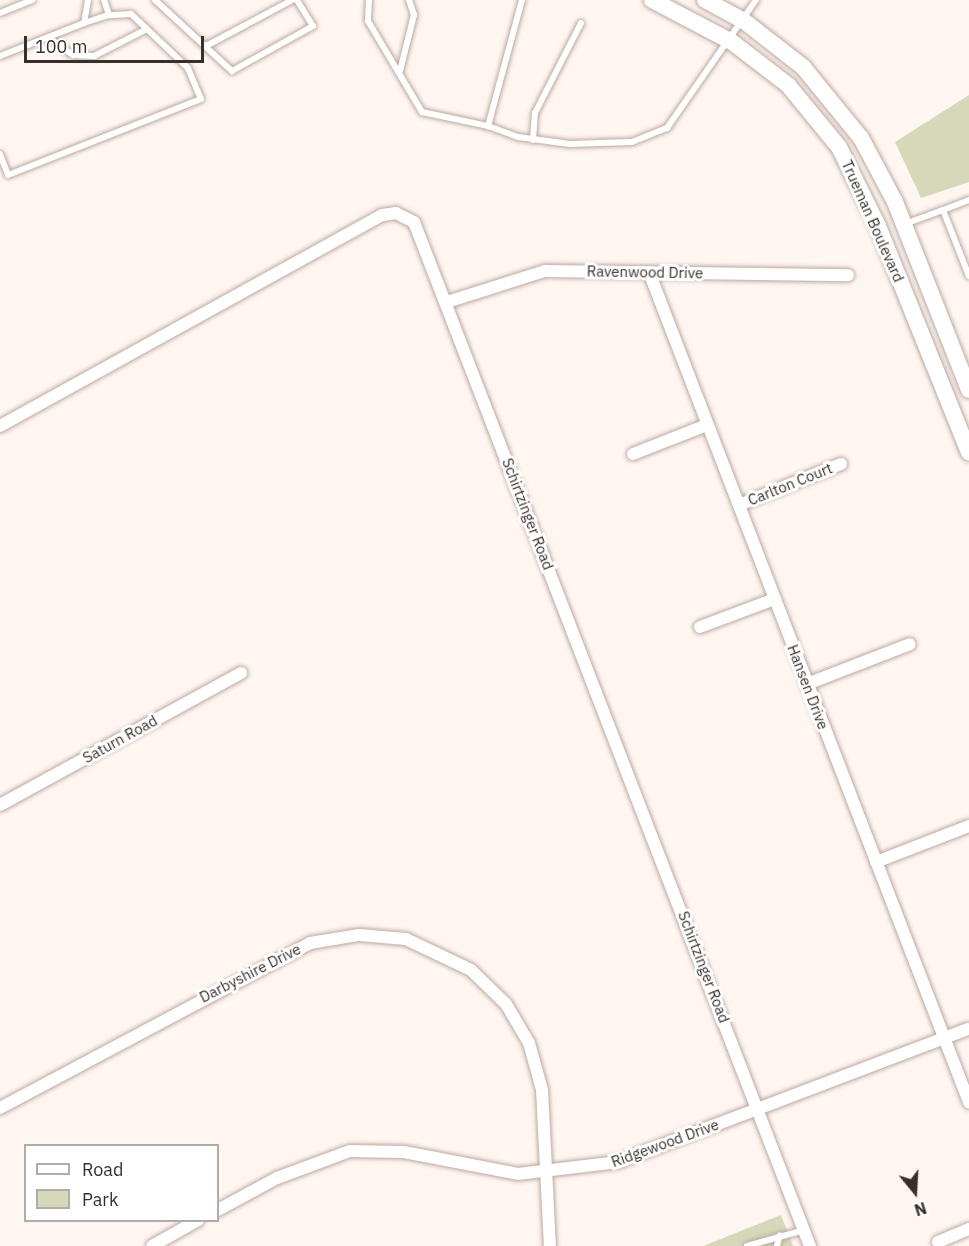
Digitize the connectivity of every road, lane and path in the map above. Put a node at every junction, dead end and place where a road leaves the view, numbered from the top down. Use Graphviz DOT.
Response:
graph roads {
  1 [pos="33,0"];
  2 [pos="88,0"];
  3 [pos="104,0"];
  4 [pos="155,0"];
  5 [pos="292,0"];
  6 [pos="297,0"];
  7 [pos="369,0"];
  8 [pos="409,0"];
  9 [pos="522,0"];
  10 [pos="652,0"];
  11 [pos="705,0"];
  12 [pos="756,0"];
  13 [pos="0,13"];
  14 [pos="109,15"];
  15 [pos="744,21"];
  16 [pos="84,22"];
  17 [pos="581,23"];
  18 [pos="147,29"];
  19 [pos="48,37"];
  20 [pos="732,42"];
  21 [pos="206,46"];
  22 [pos="0,56"];
  23 [pos="400,71"];
  24 [pos="488,126"];
  25 [pos="533,140"];
  26 [pos="0,154"];
  27 [pos="969,200"];
  28 [pos="943,210"];
  29 [pos="904,224"];
  30 [pos="649,272"];
  31 [pos="969,274"];
  32 [pos="848,275"];
  33 [pos="447,302"];
  34 [pos="969,390"];
  35 [pos="707,425"];
  36 [pos="0,426"];
  37 [pos="969,452"];
  38 [pos="633,454"];
  39 [pos="842,464"];
  40 [pos="739,505"];
  41 [pos="775,600"];
  42 [pos="700,627"];
  43 [pos="910,644"];
  44 [pos="241,673"];
  45 [pos="807,684"];
  46 [pos="0,805"];
  47 [pos="969,826"];
  48 [pos="876,862"];
  49 [pos="969,1029"];
  50 [pos="945,1038"];
  51 [pos="969,1102"];
  52 [pos="0,1108"];
  53 [pos="758,1109"];
  54 [pos="547,1174"];
  55 [pos="219,1209"];
  56 [pos="196,1222"];
  57 [pos="969,1229"];
  58 [pos="804,1230"];
  59 [pos="780,1235"];
  60 [pos="938,1242"];
  61 [pos="152,1246"];
  62 [pos="550,1246"];
  63 [pos="747,1246"];
  64 [pos="777,1246"];
  65 [pos="810,1246"];
  1 -- 13 [label="lane"];
  2 -- 16 [label="lane"];
  3 -- 14 [label="lane"];
  4 -- 21 [label="lane"];
  5 -- 21 [label="lane"];
  6 -- 21 [label="lane"];
  7 -- 23 [label="lane"];
  8 -- 23 [label="lane"];
  9 -- 24 [label="lane"];
  10 -- 20 [label="main road, Trueman Boulevard"];
  11 -- 15 [label="main road, Trueman Boulevard"];
  12 -- 15 [label="lane"];
  14 -- 16 [label="lane"];
  14 -- 18 [label="lane"];
  15 -- 20 [label="lane"];
  15 -- 29 [label="main road, Trueman Boulevard"];
  16 -- 19 [label="lane"];
  17 -- 25 [label="lane"];
  18 -- 19 [label="lane"];
  18 -- 26 [label="lane"];
  19 -- 22 [label="lane"];
  20 -- 25 [label="lane"];
  20 -- 37 [label="main road, Trueman Boulevard"];
  23 -- 24 [label="lane"];
  24 -- 25 [label="lane"];
  27 -- 28 [label="lane"];
  28 -- 29 [label="lane"];
  28 -- 31 [label="lane"];
  29 -- 34 [label="main road, Trueman Boulevard"];
  30 -- 32 [label="street, Ravenwood Drive"];
  30 -- 33 [label="street, Ravenwood Drive"];
  30 -- 35 [label="street, Hansen Drive"];
  33 -- 36 [label="street, Schirtzinger Road"];
  33 -- 53 [label="street, Schirtzinger Road"];
  35 -- 38 [label="street"];
  35 -- 40 [label="street, Hansen Drive"];
  39 -- 40 [label="street, Carlton Court"];
  40 -- 41 [label="street, Hansen Drive"];
  41 -- 42 [label="street"];
  41 -- 45 [label="street, Hansen Drive"];
  43 -- 45 [label="street"];
  44 -- 46 [label="street, Saturn Road"];
  45 -- 48 [label="street, Hansen Drive"];
  47 -- 48 [label="street"];
  48 -- 50 [label="street, Hansen Drive"];
  49 -- 50 [label="street, Ridgewood Drive"];
  50 -- 51 [label="street, Hansen Drive"];
  50 -- 53 [label="street, Ridgewood Drive"];
  52 -- 54 [label="street, Darbyshire Drive"];
  53 -- 54 [label="street, Ridgewood Drive"];
  53 -- 58 [label="street, Schirtzinger Road"];
  54 -- 55 [label="street, Ridgewood Drive"];
  54 -- 62 [label="street, Darbyshire Drive"];
  56 -- 61 [label="street"];
  57 -- 60 [label="street"];
  58 -- 59 [label="lane"];
  58 -- 65 [label="street, Schirtzinger Road"];
  59 -- 63 [label="lane"];
  59 -- 64 [label="lane"];
}
